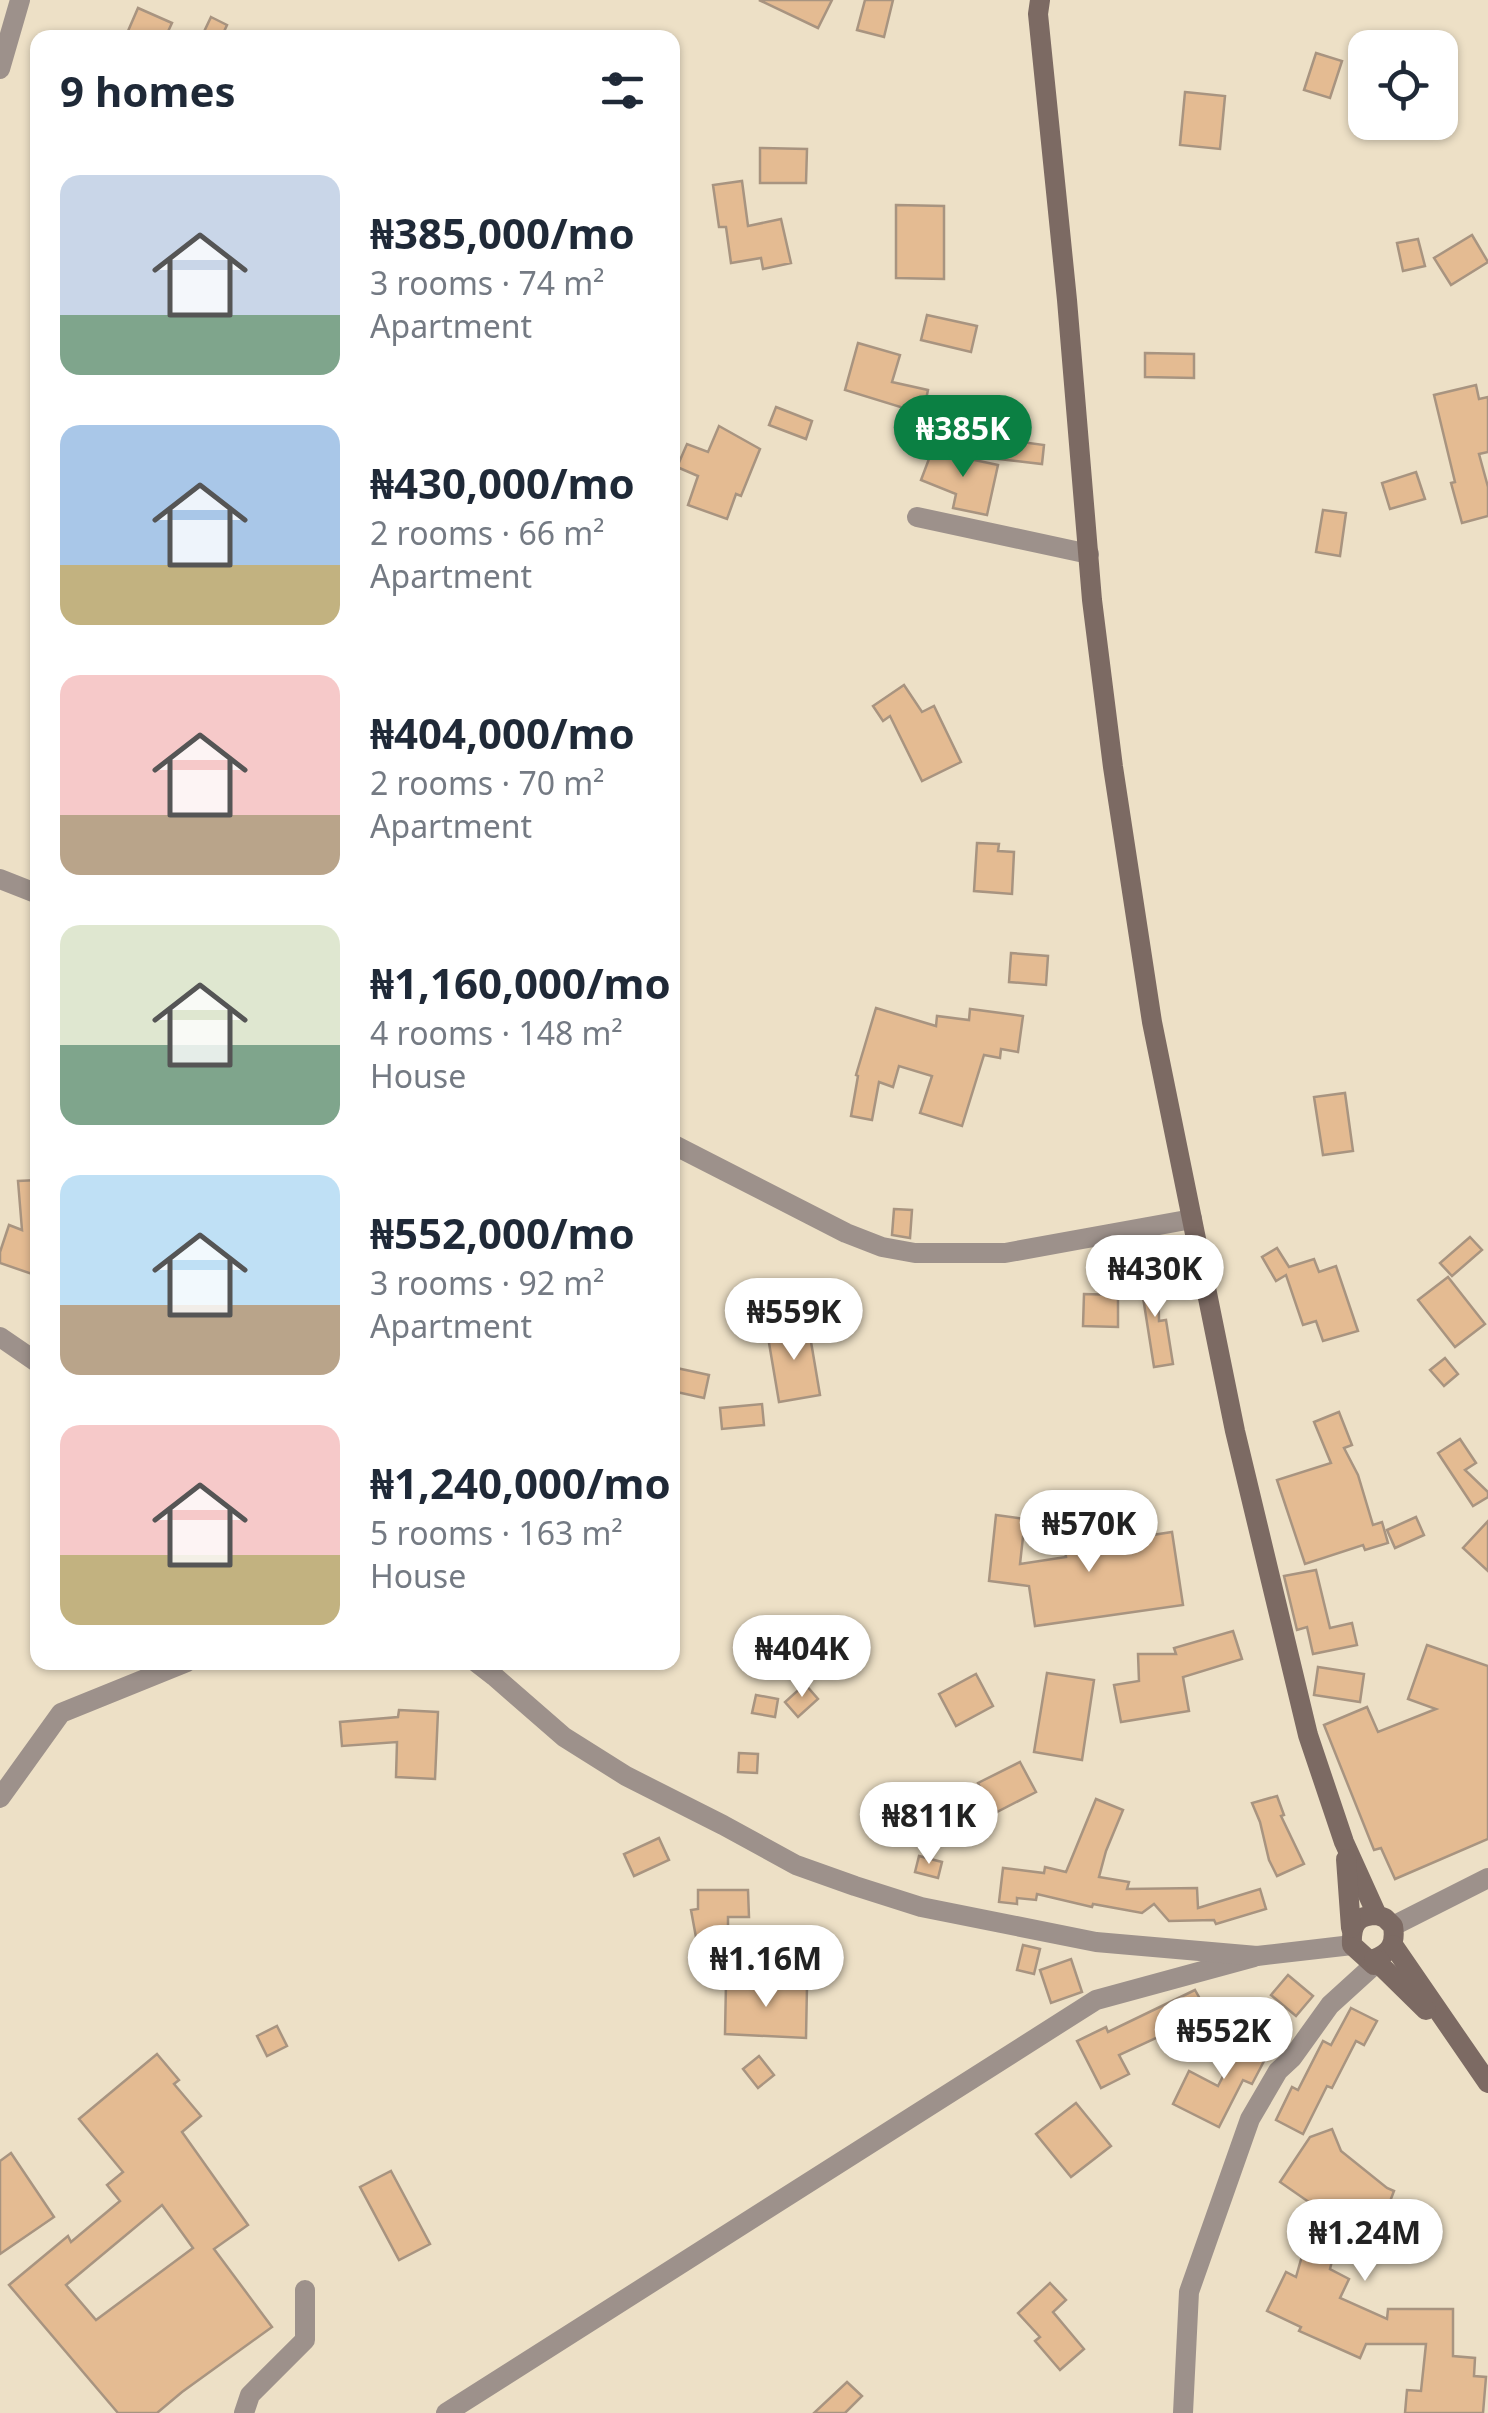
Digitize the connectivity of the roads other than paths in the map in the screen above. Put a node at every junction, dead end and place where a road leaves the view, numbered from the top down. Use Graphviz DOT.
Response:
graph roads {
  1 [pos="20,0"];
  2 [pos="1040,0"];
  3 [pos="0,68"];
  4 [pos="918,517"];
  5 [pos="1088,554"];
  6 [pos="0,878"];
  7 [pos="30,891"];
  8 [pos="680,1148"];
  9 [pos="1192,1219"];
  10 [pos="0,1337"];
  11 [pos="30,1358"];
  12 [pos="167,1670"];
  13 [pos="486,1670"];
  14 [pos="0,1798"];
  15 [pos="1344,1842"];
  16 [pos="1488,1878"];
  17 [pos="1387,1929"];
  18 [pos="1351,1937"];
  19 [pos="1257,1956"];
  20 [pos="1374,1962"];
  21 [pos="1458,2042"];
  22 [pos="1488,2083"];
  23 [pos="306,2290"];
  24 [pos="1184,2402"];
  25 [pos="244,2413"];
  26 [pos="446,2413"];
  27 [pos="1200,2413"];
  1 -- 3 [label="street"];
  2 -- 5 [label="main road"];
  4 -- 5 [label="street"];
  5 -- 9 [label="main road"];
  6 -- 7 [label="street"];
  8 -- 9 [label="street"];
  9 -- 15 [label="main road"];
  10 -- 11 [label="street"];
  12 -- 14 [label="street"];
  13 -- 19 [label="street"];
  15 -- 17 [label="main road"];
  15 -- 18 [label="main road"];
  16 -- 17 [label="street"];
  17 -- 18 [label="main road"];
  17 -- 20 [label="main road"];
  17 -- 21 [label="main road"];
  18 -- 19 [label="street"];
  18 -- 20 [label="main road"];
  19 -- 26 [label="street"];
  20 -- 21 [label="main road"];
  20 -- 24 [label="street"];
  21 -- 22 [label="main road"];
  23 -- 25 [label="street"];
  24 -- 27 [label="street"];
}
